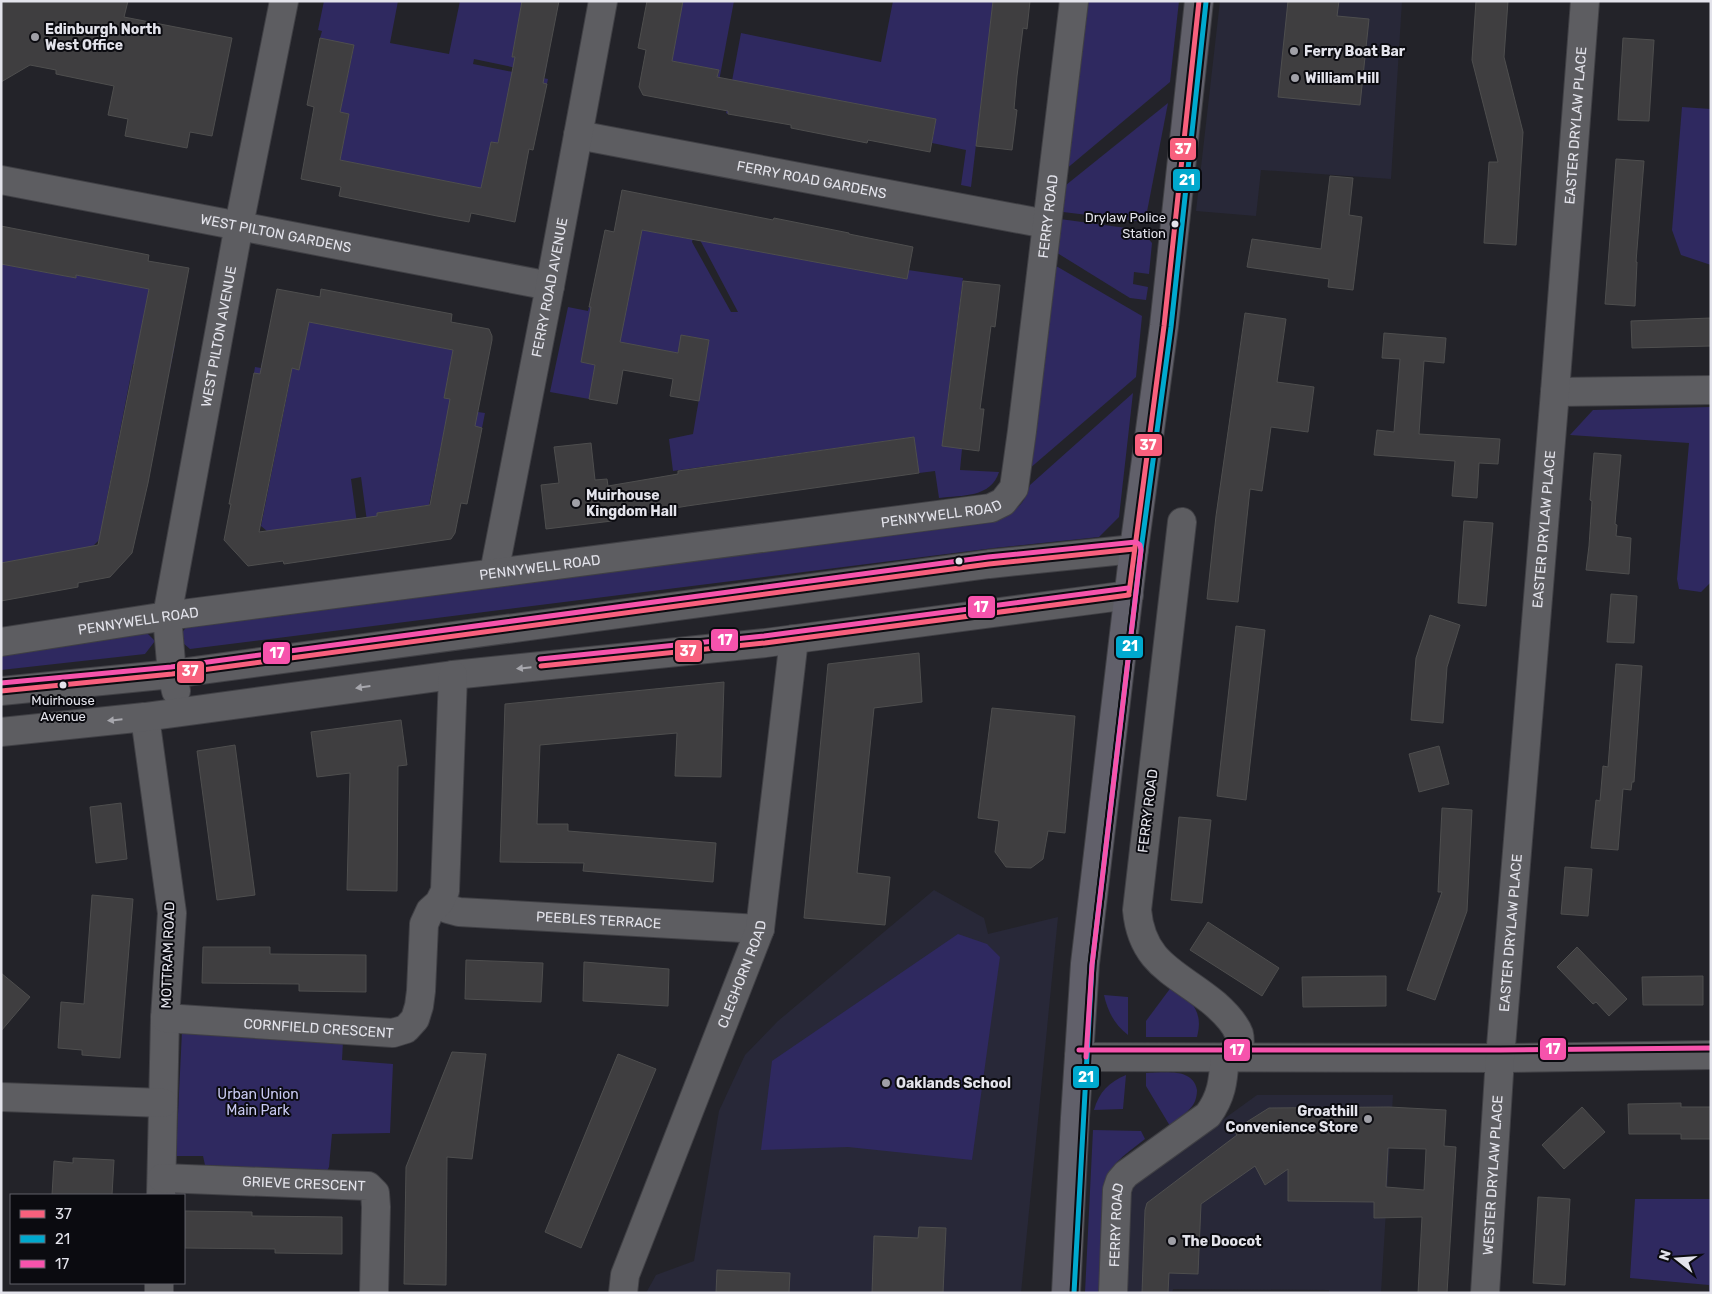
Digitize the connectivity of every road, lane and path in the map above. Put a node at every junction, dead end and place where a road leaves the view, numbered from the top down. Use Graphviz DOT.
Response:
graph roads {
  1 [pos="284,1"];
  2 [pos="603,1"];
  3 [pos="1074,1"];
  4 [pos="1199,1"];
  5 [pos="1585,1"];
  6 [pos="578,135"];
  7 [pos="1,180"];
  8 [pos="1046,224"];
  9 [pos="239,225"];
  10 [pos="550,286"];
  11 [pos="1711,390"];
  12 [pos="1555,392"];
  13 [pos="1022,431"];
  14 [pos="1182,522"];
  15 [pos="1134,549"];
  16 [pos="494,573"];
  17 [pos="1129,595"];
  18 [pos="167,616"];
  19 [pos="794,639"];
  20 [pos="1,642"];
  21 [pos="172,674"];
  22 [pos="453,675"];
  23 [pos="1,691"];
  24 [pos="181,712"];
  25 [pos="144,717"];
  26 [pos="1,732"];
  27 [pos="439,903"];
  28 [pos="760,929"];
  29 [pos="165,1018"];
  30 [pos="1711,1055"];
  31 [pos="1079,1057"];
  32 [pos="1232,1057"];
  33 [pos="1500,1058"];
  34 [pos="1,1097"];
  35 [pos="163,1104"];
  36 [pos="161,1187"];
  37 [pos="374,1293"];
  38 [pos="623,1293"];
  39 [pos="1066,1293"];
  40 [pos="1113,1293"];
  41 [pos="1485,1293"];
  1 -- 9 [label="street, WEST PILTON AVENUE"];
  2 -- 6 [label="street, FERRY ROAD AVENUE"];
  3 -- 8 [label="street, FERRY ROAD"];
  4 -- 15 [label="main road"];
  5 -- 12 [label="street, EASTER DRYLAW PLACE"];
  6 -- 8 [label="street, FERRY ROAD GARDENS"];
  6 -- 10 [label="street, FERRY ROAD AVENUE"];
  7 -- 9 [label="street, WEST PILTON GARDENS"];
  8 -- 13 [label="street, FERRY ROAD"];
  9 -- 10 [label="street, WEST PILTON GARDENS"];
  9 -- 18 [label="street, WEST PILTON AVENUE"];
  10 -- 16 [label="street, FERRY ROAD AVENUE"];
  11 -- 12 [label="street"];
  12 -- 33 [label="street, EASTER DRYLAW PLACE"];
  13 -- 16 [label="street, PENNYWELL ROAD"];
  14 -- 32 [label="street, FERRY ROAD"];
  15 -- 17 [label="main road"];
  15 -- 21 [label="street"];
  16 -- 18 [label="street, PENNYWELL ROAD"];
  17 -- 19 [label="street"];
  17 -- 31 [label="main road"];
  18 -- 20 [label="street, PENNYWELL ROAD"];
  18 -- 21 [label="street, WEST PILTON AVENUE"];
  19 -- 22 [label="street, one-way"];
  19 -- 28 [label="street, CLEGHORN ROAD"];
  21 -- 23 [label="street"];
  21 -- 24 [label="street"];
  22 -- 24 [label="street, one-way"];
  22 -- 27 [label="street, CORNFIELD CRESCENT"];
  24 -- 25 [label="street"];
  25 -- 26 [label="street, one-way"];
  25 -- 29 [label="street, MOTTRAM ROAD"];
  27 -- 28 [label="street, PEEBLES TERRACE"];
  27 -- 29 [label="street, CORNFIELD CRESCENT"];
  28 -- 38 [label="street, CLEGHORN ROAD"];
  29 -- 35 [label="street, MOTTRAM ROAD"];
  30 -- 33 [label="street"];
  31 -- 32 [label="street"];
  31 -- 39 [label="main road"];
  32 -- 33 [label="street"];
  32 -- 40 [label="street, FERRY ROAD"];
  33 -- 41 [label="street, WESTER DRYLAW PLACE"];
  34 -- 35 [label="street"];
  35 -- 36 [label="street, MOTTRAM ROAD"];
  36 -- 37 [label="street, GRIEVE CRESCENT"];
}
